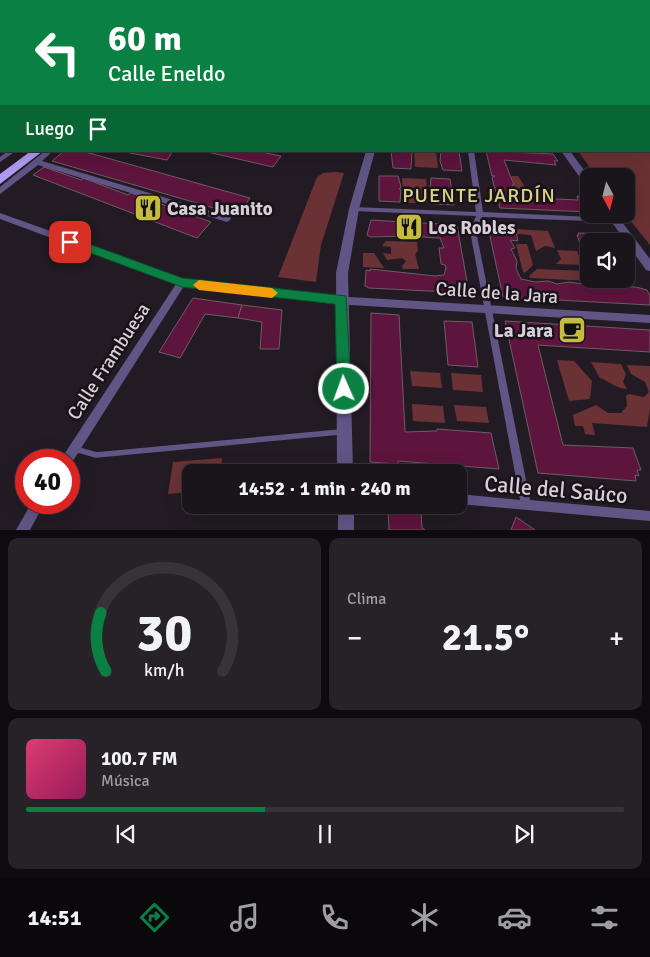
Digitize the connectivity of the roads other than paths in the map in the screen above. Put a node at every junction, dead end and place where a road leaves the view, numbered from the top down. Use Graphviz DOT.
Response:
graph roads {
  1 [pos="12,152"];
  2 [pos="25,152"];
  3 [pos="43,152"];
  4 [pos="371,152"];
  5 [pos="471,152"];
  6 [pos="566,152"];
  7 [pos="37,156"];
  8 [pos="0,162"];
  9 [pos="29,168"];
  10 [pos="0,170"];
  11 [pos="580,172"];
  12 [pos="0,180"];
  13 [pos="0,191"];
  14 [pos="354,210"];
  15 [pos="480,214"];
  16 [pos="0,216"];
  17 [pos="580,216"];
  18 [pos="227,220"];
  19 [pos="618,223"];
  20 [pos="650,267"];
  21 [pos="182,282"];
  22 [pos="341,300"];
  23 [pos="489,309"];
  24 [pos="650,319"];
  25 [pos="344,432"];
  26 [pos="74,448"];
  27 [pos="345,464"];
  28 [pos="467,500"];
  29 [pos="526,505"];
  30 [pos="32,514"];
  31 [pos="346,514"];
  32 [pos="650,516"];
  33 [pos="22,530"];
  34 [pos="346,530"];
  1 -- 8 [label="street"];
  2 -- 10 [label="highway"];
  3 -- 9 [label="street"];
  4 -- 14 [label="street"];
  5 -- 15 [label="street"];
  6 -- 11 [label="street"];
  7 -- 9 [label="street"];
  7 -- 12 [label="highway"];
  7 -- 18 [label="street"];
  9 -- 13 [label="street"];
  14 -- 15 [label="street"];
  14 -- 22 [label="street"];
  15 -- 17 [label="street"];
  15 -- 23 [label="street"];
  16 -- 21 [label="street, Calle de la Jara"];
  19 -- 20 [label="street"];
  21 -- 22 [label="street, Calle de la Jara"];
  21 -- 26 [label="street, Calle Frambuesa"];
  22 -- 23 [label="street, Calle de la Jara"];
  22 -- 25 [label="street"];
  23 -- 24 [label="street, Calle de la Jara"];
  23 -- 29 [label="street"];
  25 -- 26 [label="lane"];
  25 -- 27 [label="street"];
  28 -- 29 [label="street, Calle del Saúco"];
  29 -- 32 [label="street, Calle del Saúco"];
  30 -- 33 [label="street"];
  31 -- 34 [label="street"];
}
